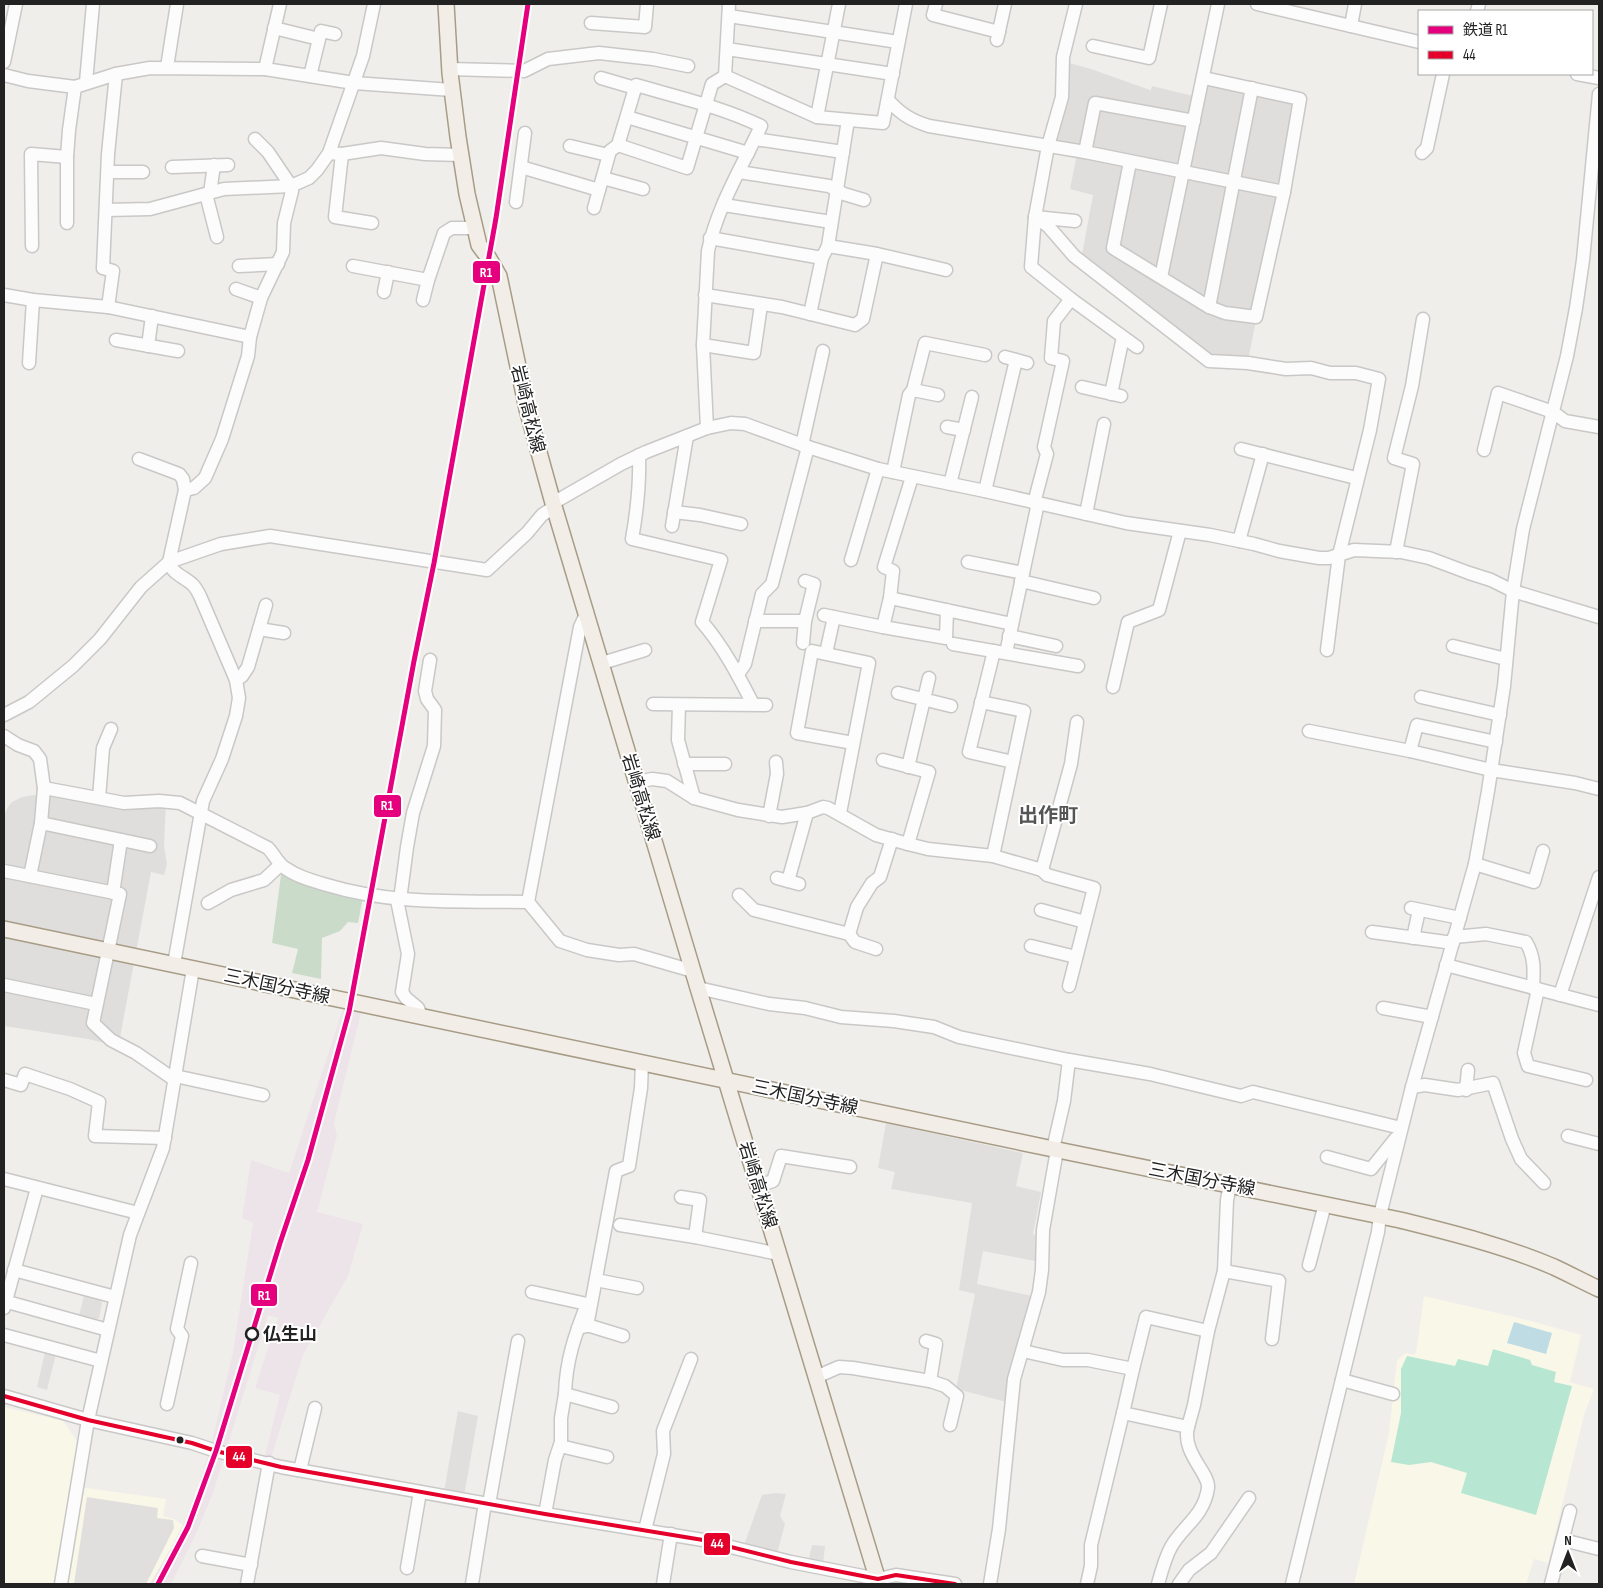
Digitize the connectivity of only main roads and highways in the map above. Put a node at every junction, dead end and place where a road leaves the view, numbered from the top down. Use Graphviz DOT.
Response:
graph roads {
  1 [pos="446,4"];
  2 [pos="4,929"];
  3 [pos="726,1080"];
  4 [pos="1599,1289"];
  5 [pos="878,1582"];
  1 -- 3 [label="main road, 岩崎高松線"];
  2 -- 3 [label="main road, 三木国分寺線"];
  3 -- 4 [label="main road, 三木国分寺線"];
  3 -- 5 [label="main road, 岩崎高松線"];
}
